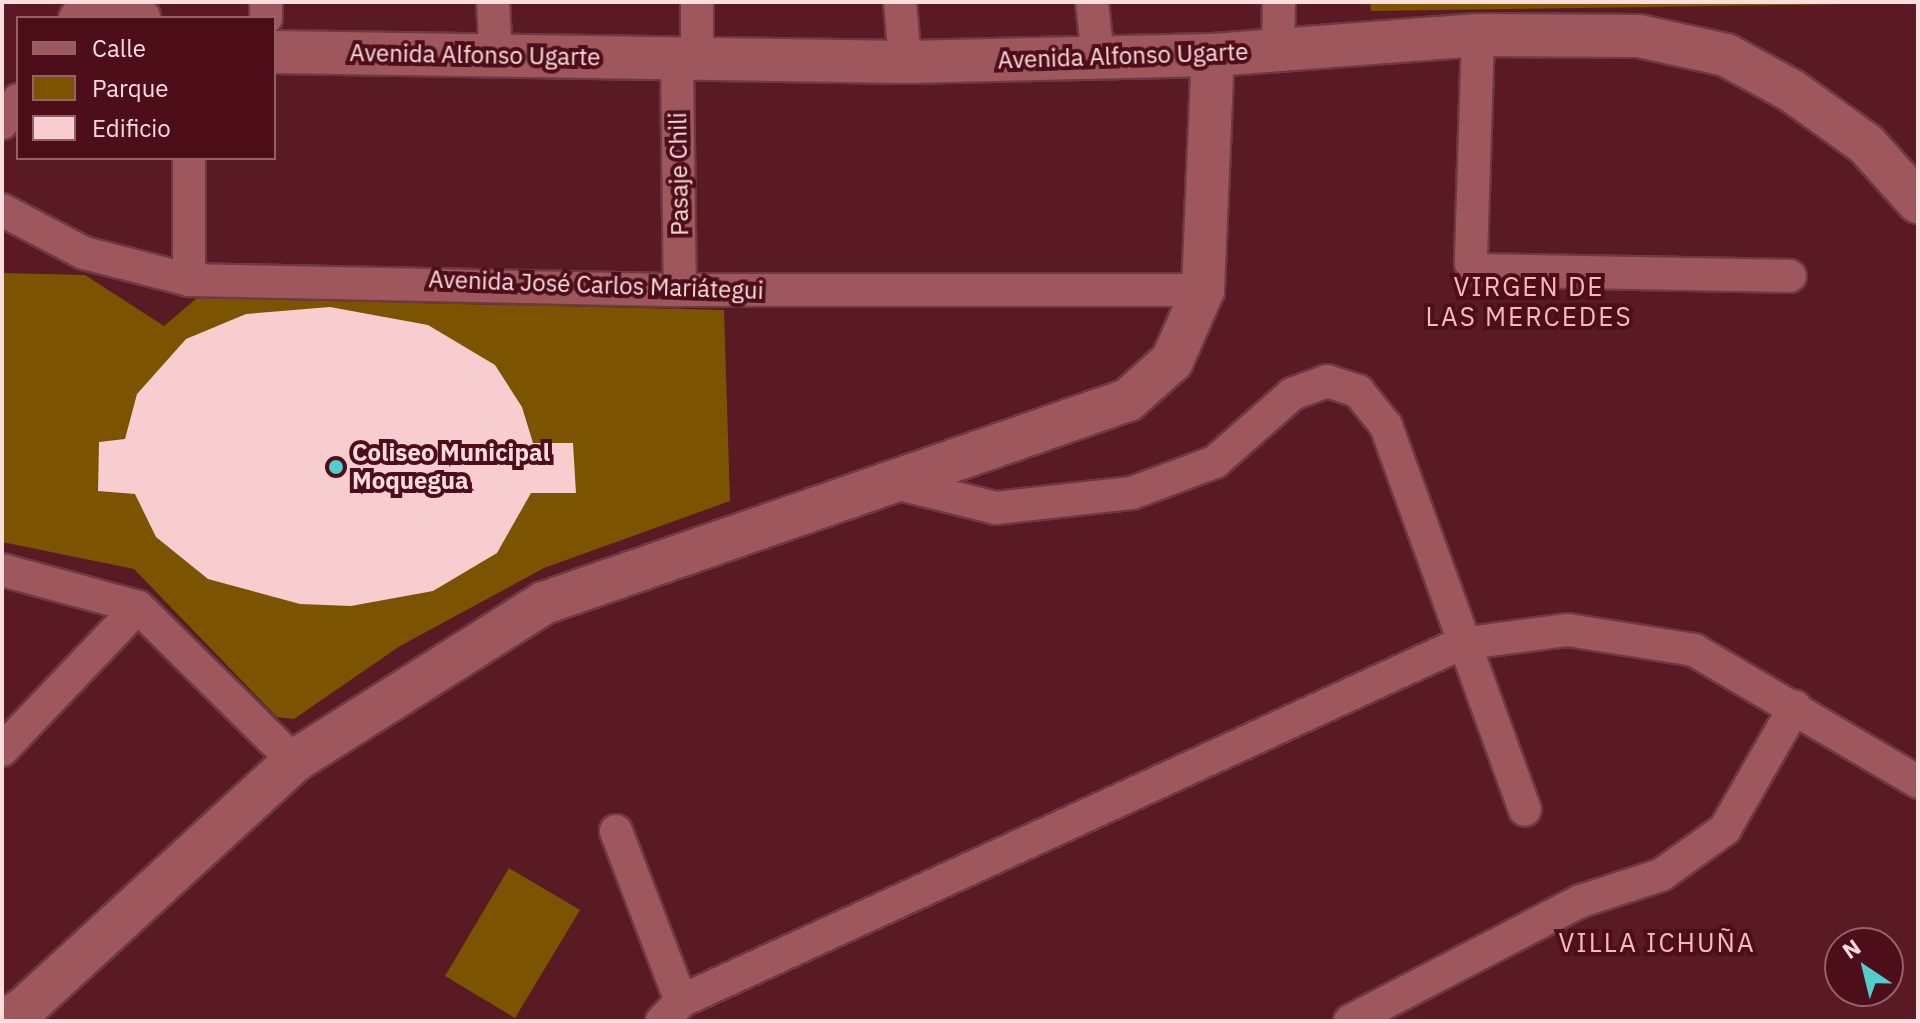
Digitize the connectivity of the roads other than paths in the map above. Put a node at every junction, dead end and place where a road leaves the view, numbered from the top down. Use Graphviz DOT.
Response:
graph roads {
  1 [pos="113,2"];
  2 [pos="493,2"];
  3 [pos="697,2"];
  4 [pos="900,2"];
  5 [pos="1092,2"];
  6 [pos="1279,2"];
  7 [pos="136,16"];
  8 [pos="1478,35"];
  9 [pos="1278,50"];
  10 [pos="276,52"];
  11 [pos="1213,55"];
  12 [pos="496,57"];
  13 [pos="687,58"];
  14 [pos="1098,58"];
  15 [pos="905,62"];
  16 [pos="16,103"];
  17 [pos="2,123"];
  18 [pos="189,160"];
  19 [pos="1918,202"];
  20 [pos="2,210"];
  21 [pos="1790,276"];
  22 [pos="189,280"];
  23 [pos="680,290"];
  24 [pos="1203,290"];
  25 [pos="895,483"];
  26 [pos="2,570"];
  27 [pos="138,607"];
  28 [pos="1460,644"];
  29 [pos="1795,707"];
  30 [pos="2,750"];
  31 [pos="294,761"];
  32 [pos="1918,782"];
  33 [pos="1525,810"];
  34 [pos="616,831"];
  35 [pos="672,1011"];
  36 [pos="4,1021"];
  37 [pos="1350,1021"];
  1 -- 7 [label="street"];
  2 -- 12 [label="street"];
  3 -- 13 [label="street, Pasaje Chili"];
  4 -- 15 [label="street"];
  5 -- 14 [label="street"];
  6 -- 9 [label="street"];
  8 -- 9 [label="street, Avenida Alfonso Ugarte"];
  8 -- 19 [label="street, Avenida Alfonso Ugarte"];
  8 -- 21 [label="street"];
  9 -- 11 [label="street, Avenida Alfonso Ugarte"];
  10 -- 12 [label="street, Avenida Alfonso Ugarte"];
  11 -- 14 [label="street, Avenida Alfonso Ugarte"];
  11 -- 24 [label="street"];
  12 -- 13 [label="street, Avenida Alfonso Ugarte"];
  13 -- 15 [label="street, Avenida Alfonso Ugarte"];
  13 -- 23 [label="street, Pasaje Chili"];
  14 -- 15 [label="street, Avenida Alfonso Ugarte"];
  16 -- 17 [label="street"];
  18 -- 22 [label="street"];
  20 -- 22 [label="street, Avenida José Carlos Mariátegui"];
  22 -- 23 [label="street, Avenida José Carlos Mariátegui"];
  23 -- 24 [label="street, Avenida José Carlos Mariátegui"];
  24 -- 25 [label="street"];
  25 -- 28 [label="street"];
  25 -- 31 [label="street"];
  26 -- 27 [label="street"];
  27 -- 30 [label="street"];
  27 -- 31 [label="street"];
  28 -- 29 [label="street"];
  28 -- 33 [label="street"];
  28 -- 35 [label="street"];
  29 -- 32 [label="street"];
  29 -- 37 [label="street"];
  31 -- 36 [label="street"];
  34 -- 35 [label="street"];
}
